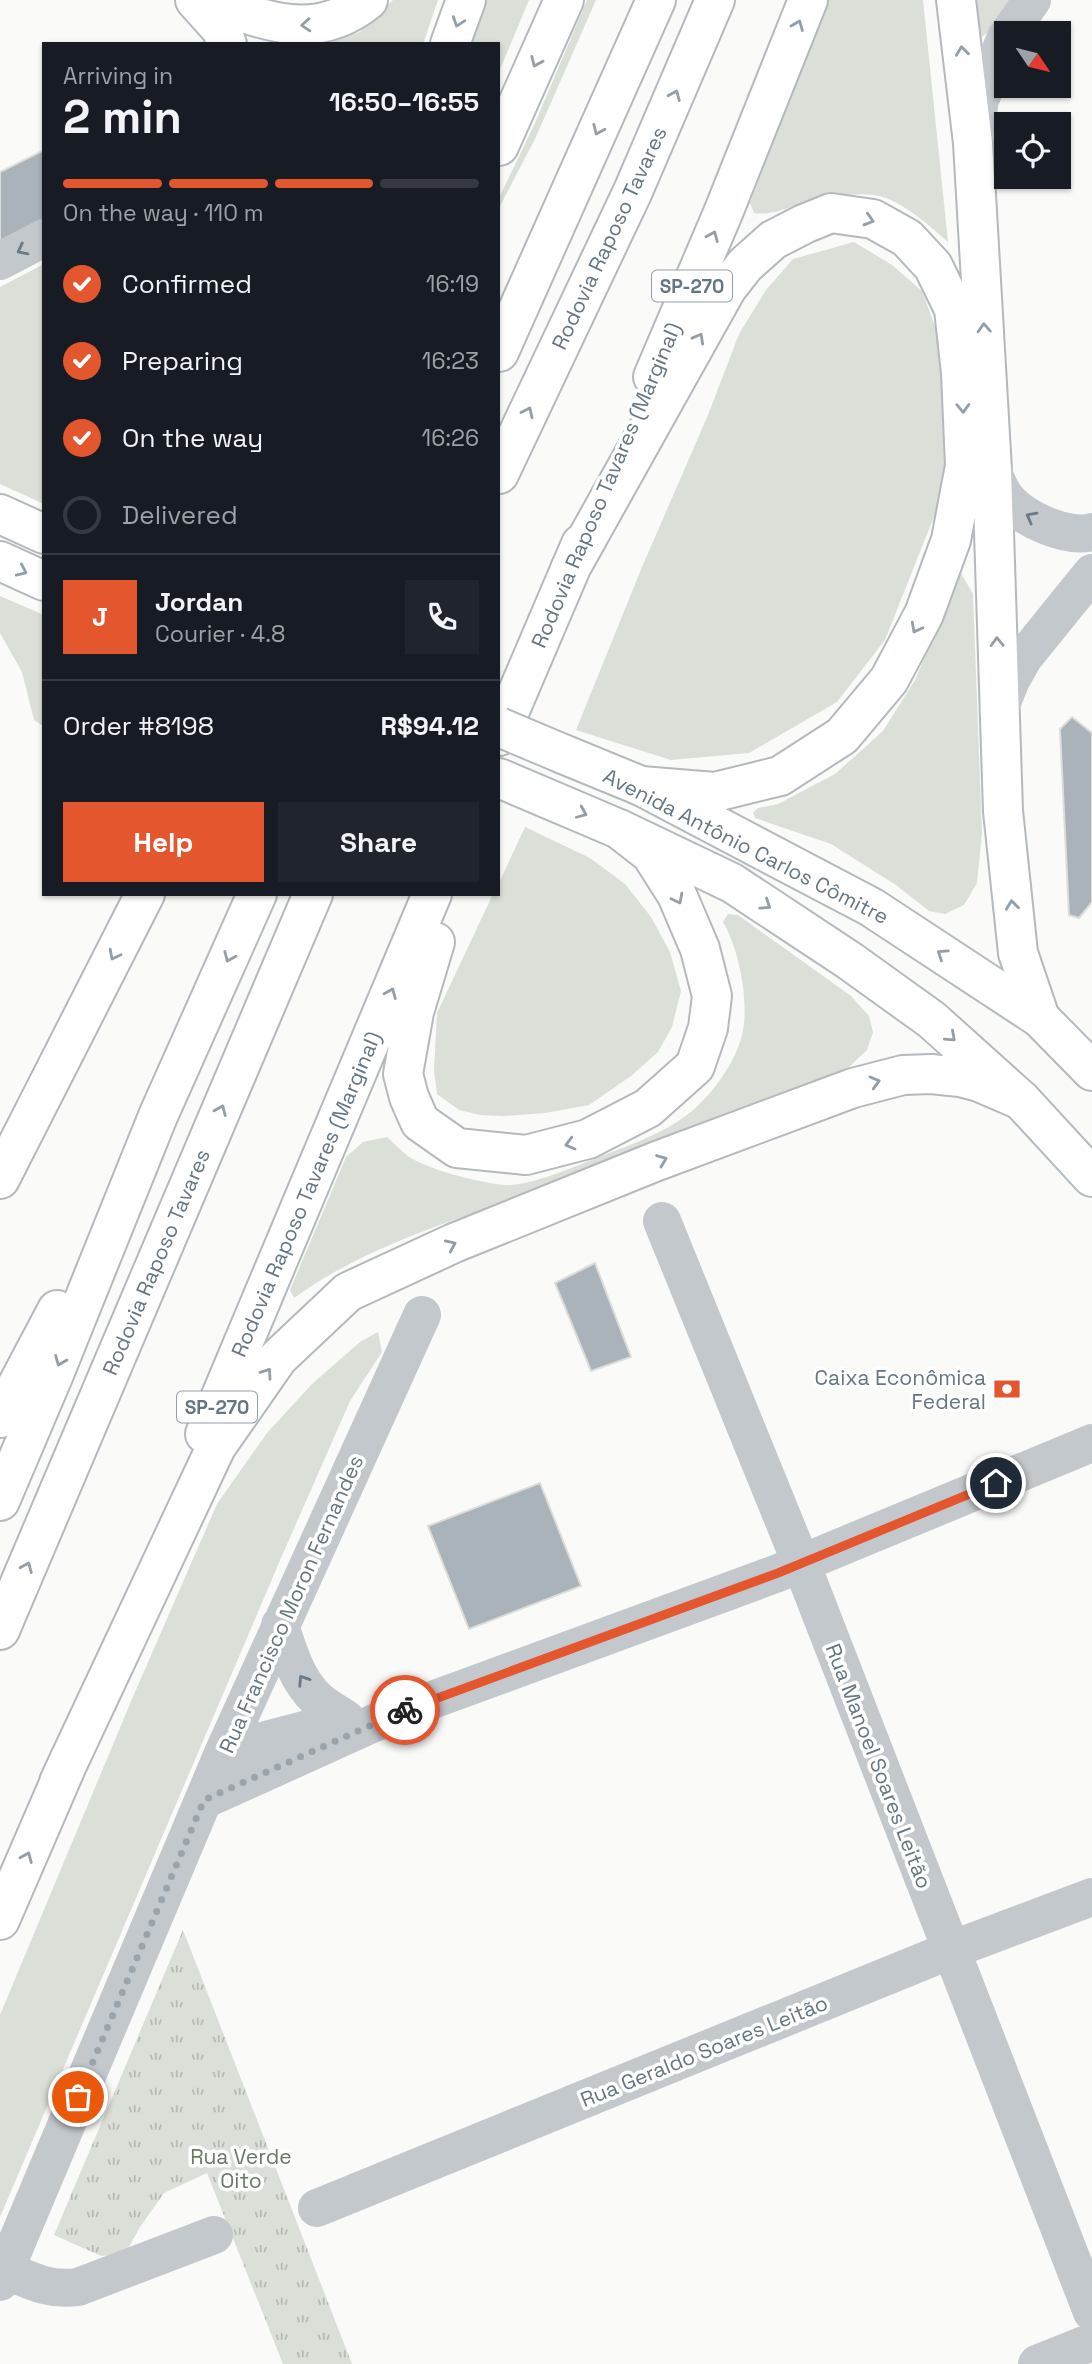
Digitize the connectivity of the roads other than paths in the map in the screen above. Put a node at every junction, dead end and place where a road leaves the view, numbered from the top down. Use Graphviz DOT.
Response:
graph roads {
  1 [pos="195,0"];
  2 [pos="210,0"];
  3 [pos="368,0"];
  4 [pos="466,0"];
  5 [pos="564,0"];
  6 [pos="656,0"];
  7 [pos="715,0"];
  8 [pos="808,0"];
  9 [pos="956,0"];
  10 [pos="1032,0"];
  11 [pos="1017,21"];
  12 [pos="226,42"];
  13 [pos="451,42"];
  14 [pos="994,66"];
  15 [pos="973,143"];
  16 [pos="500,144"];
  17 [pos="42,240"];
  18 [pos="0,261"];
  19 [pos="500,350"];
  20 [pos="992,470"];
  21 [pos="500,472"];
  22 [pos="4,515"];
  23 [pos="1092,532"];
  24 [pos="42,533"];
  25 [pos="0,561"];
  26 [pos="570,569"];
  27 [pos="1092,573"];
  28 [pos="42,580"];
  29 [pos="528,665"];
  30 [pos="999,710"];
  31 [pos="500,727"];
  32 [pos="500,734"];
  33 [pos="500,750"];
  34 [pos="500,778"];
  35 [pos="641,786"];
  36 [pos="619,829"];
  37 [pos="144,896"];
  38 [pos="256,896"];
  39 [pos="312,896"];
  40 [pos="431,896"];
  41 [pos="450,896"];
  42 [pos="1040,1018"];
  43 [pos="1092,1071"];
  44 [pos="1021,1100"];
  45 [pos="158,1116"];
  46 [pos="1092,1177"];
  47 [pos="0,1179"];
  48 [pos="662,1221"];
  49 [pos="422,1315"];
  50 [pos="0,1418"];
  51 [pos="1092,1443"];
  52 [pos="0,1501"];
  53 [pos="801,1563"];
  54 [pos="279,1625"];
  55 [pos="0,1630"];
  56 [pos="394,1714"];
  57 [pos="346,1720"];
  58 [pos="224,1751"];
  59 [pos="59,1782"];
  60 [pos="204,1800"];
  61 [pos="1092,1897"];
  62 [pos="0,1920"];
  63 [pos="951,1950"];
  64 [pos="317,2208"];
  65 [pos="214,2235"];
  66 [pos="2,2276"];
  67 [pos="1092,2312"];
  68 [pos="1092,2342"];
  69 [pos="1037,2364"];
  1 -- 12 [label="main road"];
  3 -- 2 [label="main road, one-way"];
  4 -- 13 [label="main road, one-way"];
  5 -- 16 [label="main road, one-way"];
  6 -- 19 [label="main road, one-way"];
  21 -- 7 [label="main road, Rodovia Raposo Tavares, one-way"];
  26 -- 8 [label="main road, Rodovia Raposo Tavares (Marginal) / SP-270, one-way"];
  15 -- 9 [label="main road, one-way"];
  10 -- 11 [label="street"];
  14 -- 15 [label="street"];
  20 -- 15 [label="main road, one-way"];
  17 -- 18 [label="street, one-way"];
  23 -- 20 [label="street, one-way"];
  30 -- 20 [label="main road, one-way"];
  22 -- 24 [label="main road"];
  25 -- 28 [label="main road, one-way"];
  26 -- 29 [label="main road, Rodovia Raposo Tavares (Marginal) / SP-270"];
  26 -- 35 [label="main road, one-way"];
  27 -- 30 [label="street"];
  29 -- 32 [label="main road, Rodovia Raposo Tavares (Marginal) / SP-270"];
  29 -- 33 [label="main road"];
  42 -- 30 [label="main road, one-way"];
  31 -- 35 [label="main road, Avenida Antônio Carlos Cômitre, bridge"];
  34 -- 36 [label="main road, Avenida Antônio Carlos Cômitre, one-way"];
  42 -- 35 [label="main road, Avenida Antônio Carlos Cômitre, one-way"];
  36 -- 41 [label="main road, one-way"];
  36 -- 44 [label="main road, Avenida Antônio Carlos Cômitre, one-way"];
  37 -- 47 [label="main road, one-way"];
  38 -- 45 [label="main road, one-way"];
  55 -- 39 [label="main road, Rodovia Raposo Tavares, one-way"];
  59 -- 40 [label="main road, Rodovia Raposo Tavares (Marginal) / SP-270, one-way"];
  42 -- 43 [label="main road, Avenida Antônio Carlos Cômitre"];
  44 -- 46 [label="main road, Avenida Antônio Carlos Cômitre"];
  59 -- 44 [label="main road, one-way"];
  45 -- 50 [label="main road"];
  45 -- 52 [label="main road, one-way"];
  48 -- 53 [label="street, Rua Manoel Soares Leitão"];
  49 -- 54 [label="street, Rua Francisco Moron Fernandes"];
  51 -- 53 [label="street"];
  53 -- 56 [label="street"];
  53 -- 63 [label="street, Rua Manoel Soares Leitão"];
  57 -- 54 [label="street, one-way"];
  54 -- 58 [label="street, Rua Francisco Moron Fernandes"];
  56 -- 57 [label="street"];
  56 -- 60 [label="street"];
  57 -- 58 [label="street"];
  58 -- 60 [label="street, Rua Francisco Moron Fernandes"];
  62 -- 59 [label="main road, Rodovia Raposo Tavares (Marginal) / SP-270, one-way"];
  60 -- 66 [label="street, Rua Francisco Moron Fernandes"];
  61 -- 63 [label="street, Rua Geraldo Soares Leitão"];
  63 -- 64 [label="street, Rua Geraldo Soares Leitão"];
  63 -- 67 [label="street, Rua Manoel Soares Leitão"];
  65 -- 66 [label="street"];
  68 -- 69 [label="street"];
}
